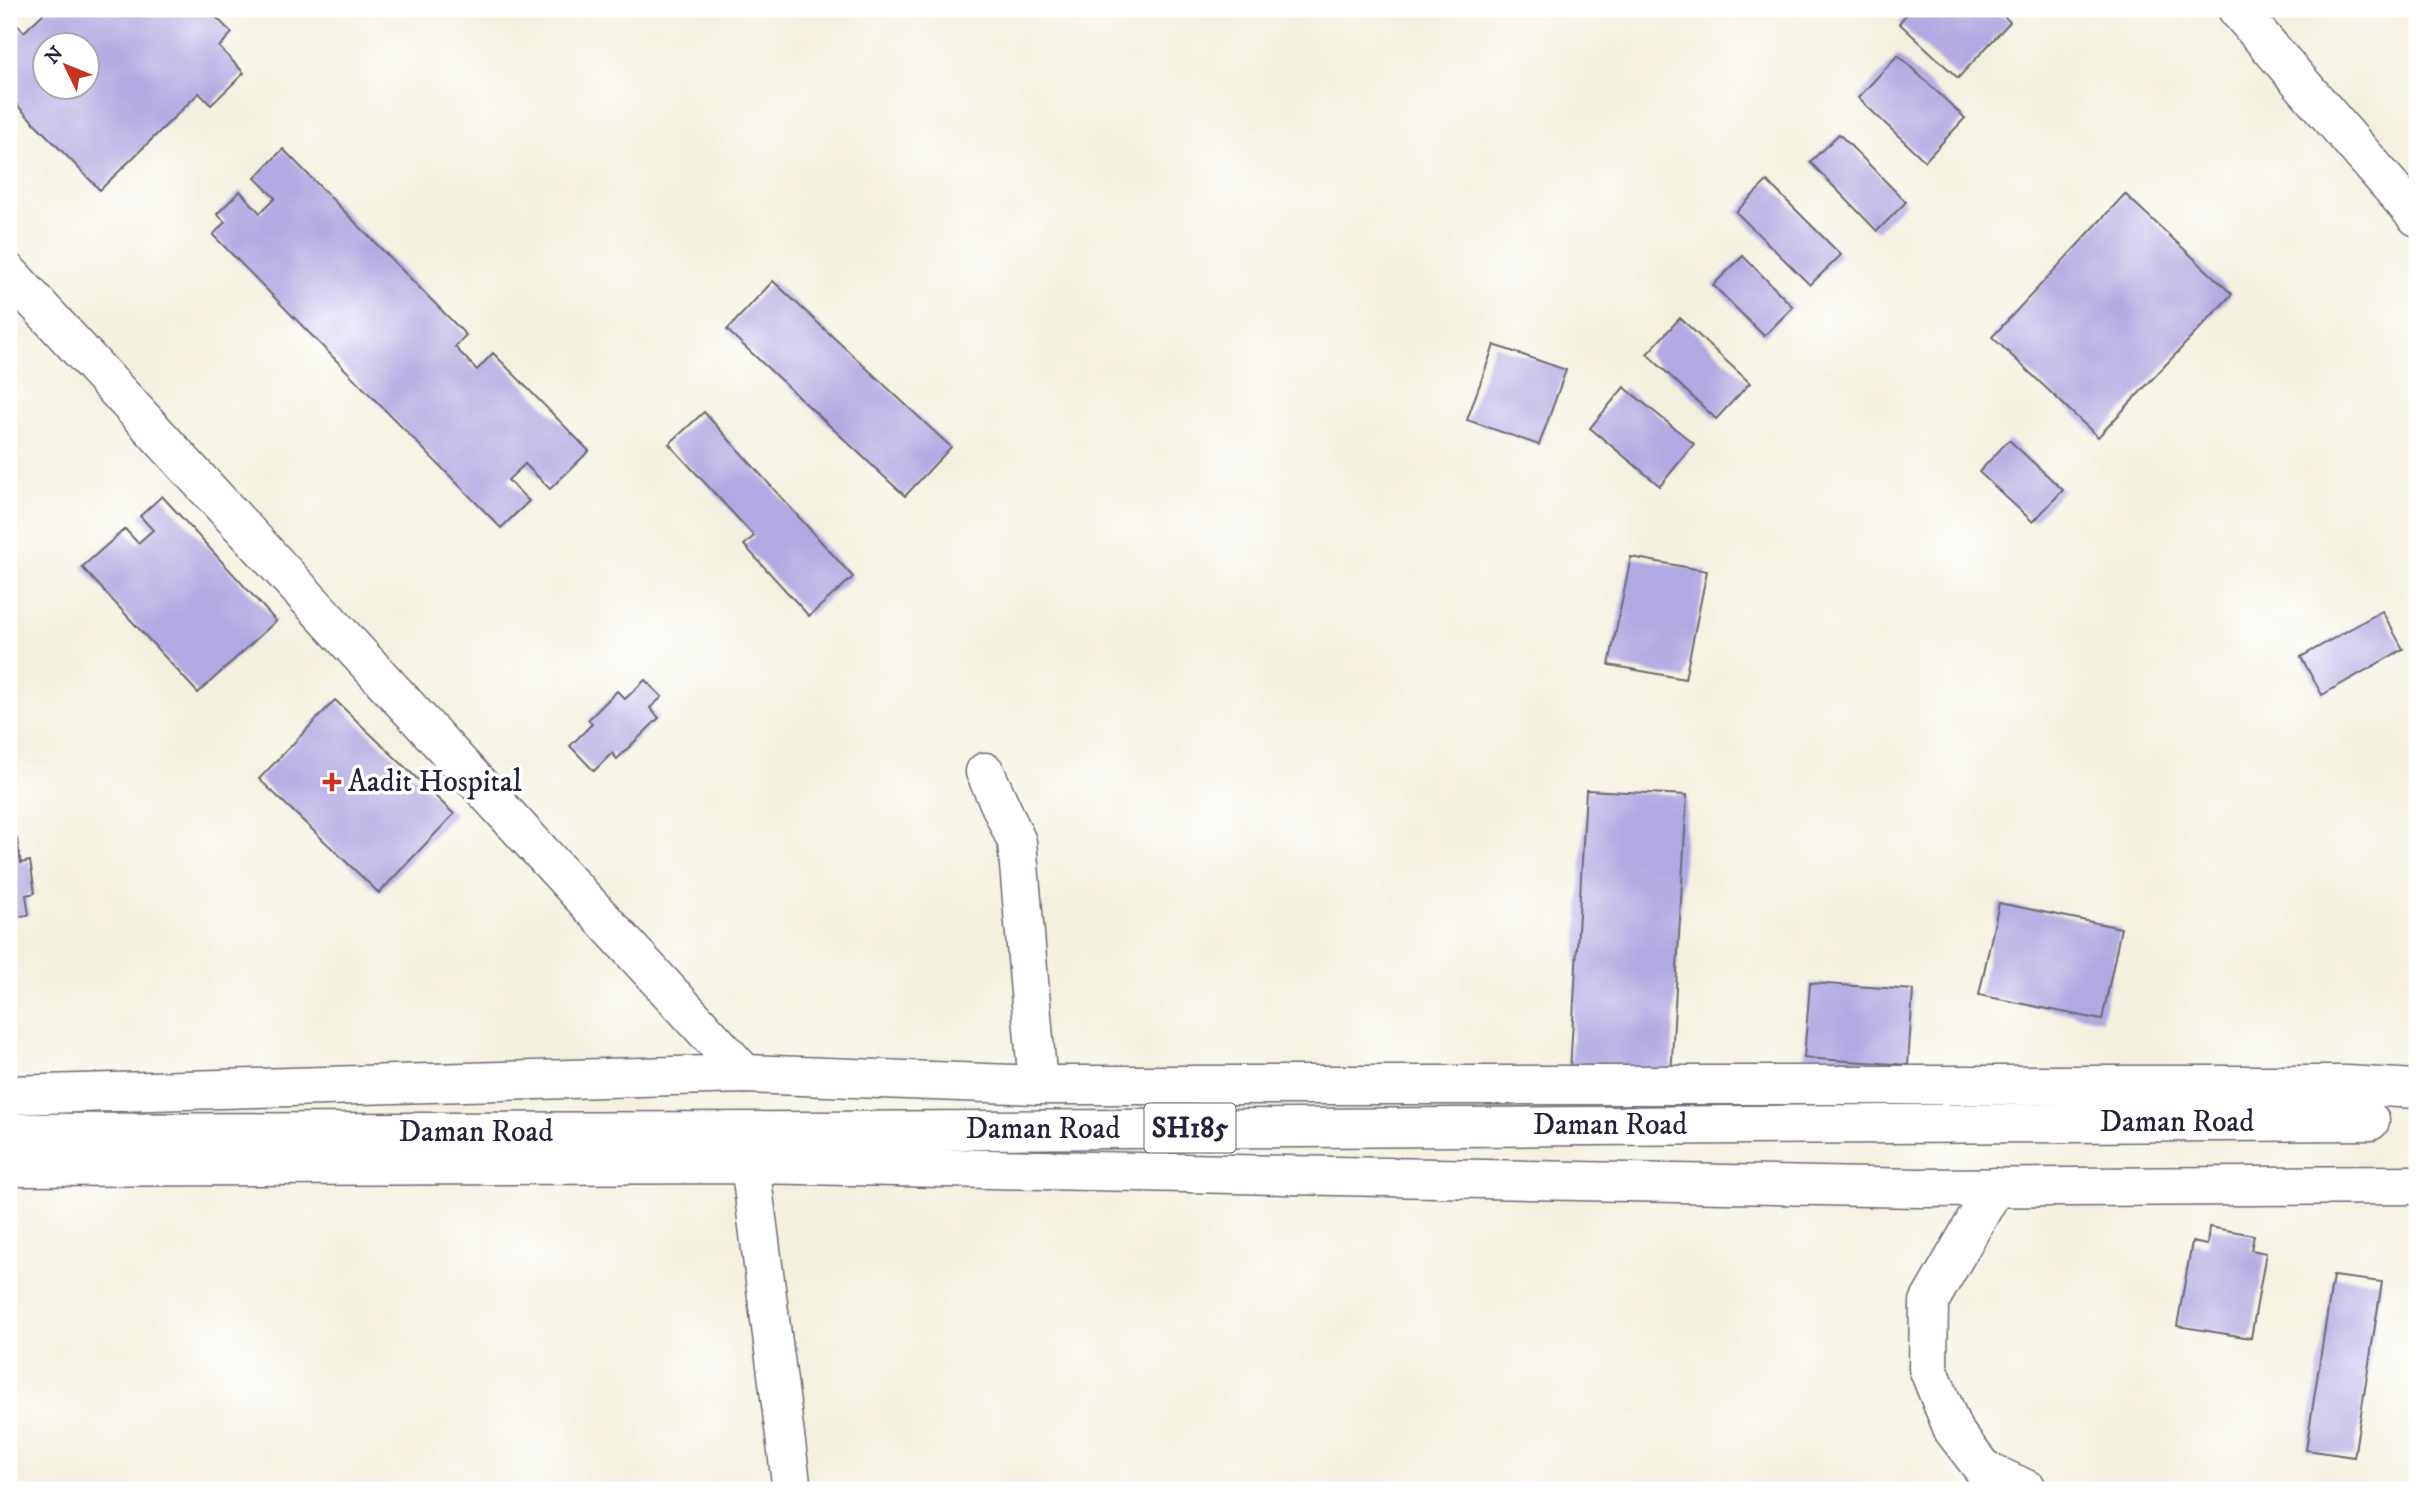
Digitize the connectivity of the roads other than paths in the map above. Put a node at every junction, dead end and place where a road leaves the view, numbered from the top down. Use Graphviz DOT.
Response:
graph roads {
  1 [pos="2237,9"];
  2 [pos="2417,217"];
  3 [pos="9,272"];
  4 [pos="985,772"];
  5 [pos="745,1074"];
  6 [pos="1038,1085"];
  7 [pos="2417,1089"];
  8 [pos="9,1095"];
  9 [pos="2371,1121"];
  10 [pos="9,1133"];
  11 [pos="750,1164"];
  12 [pos="9,1167"];
  13 [pos="2417,1185"];
  14 [pos="1995,1187"];
  15 [pos="792,1490"];
  16 [pos="2028,1490"];
  1 -- 2 [label="street"];
  3 -- 5 [label="street"];
  4 -- 6 [label="street"];
  5 -- 6 [label="street"];
  5 -- 8 [label="street"];
  6 -- 7 [label="street"];
  9 -- 10 [label="street, Daman Road / SH185"];
  11 -- 12 [label="street"];
  11 -- 14 [label="street"];
  11 -- 15 [label="street"];
  13 -- 14 [label="street"];
  14 -- 16 [label="street"];
}
